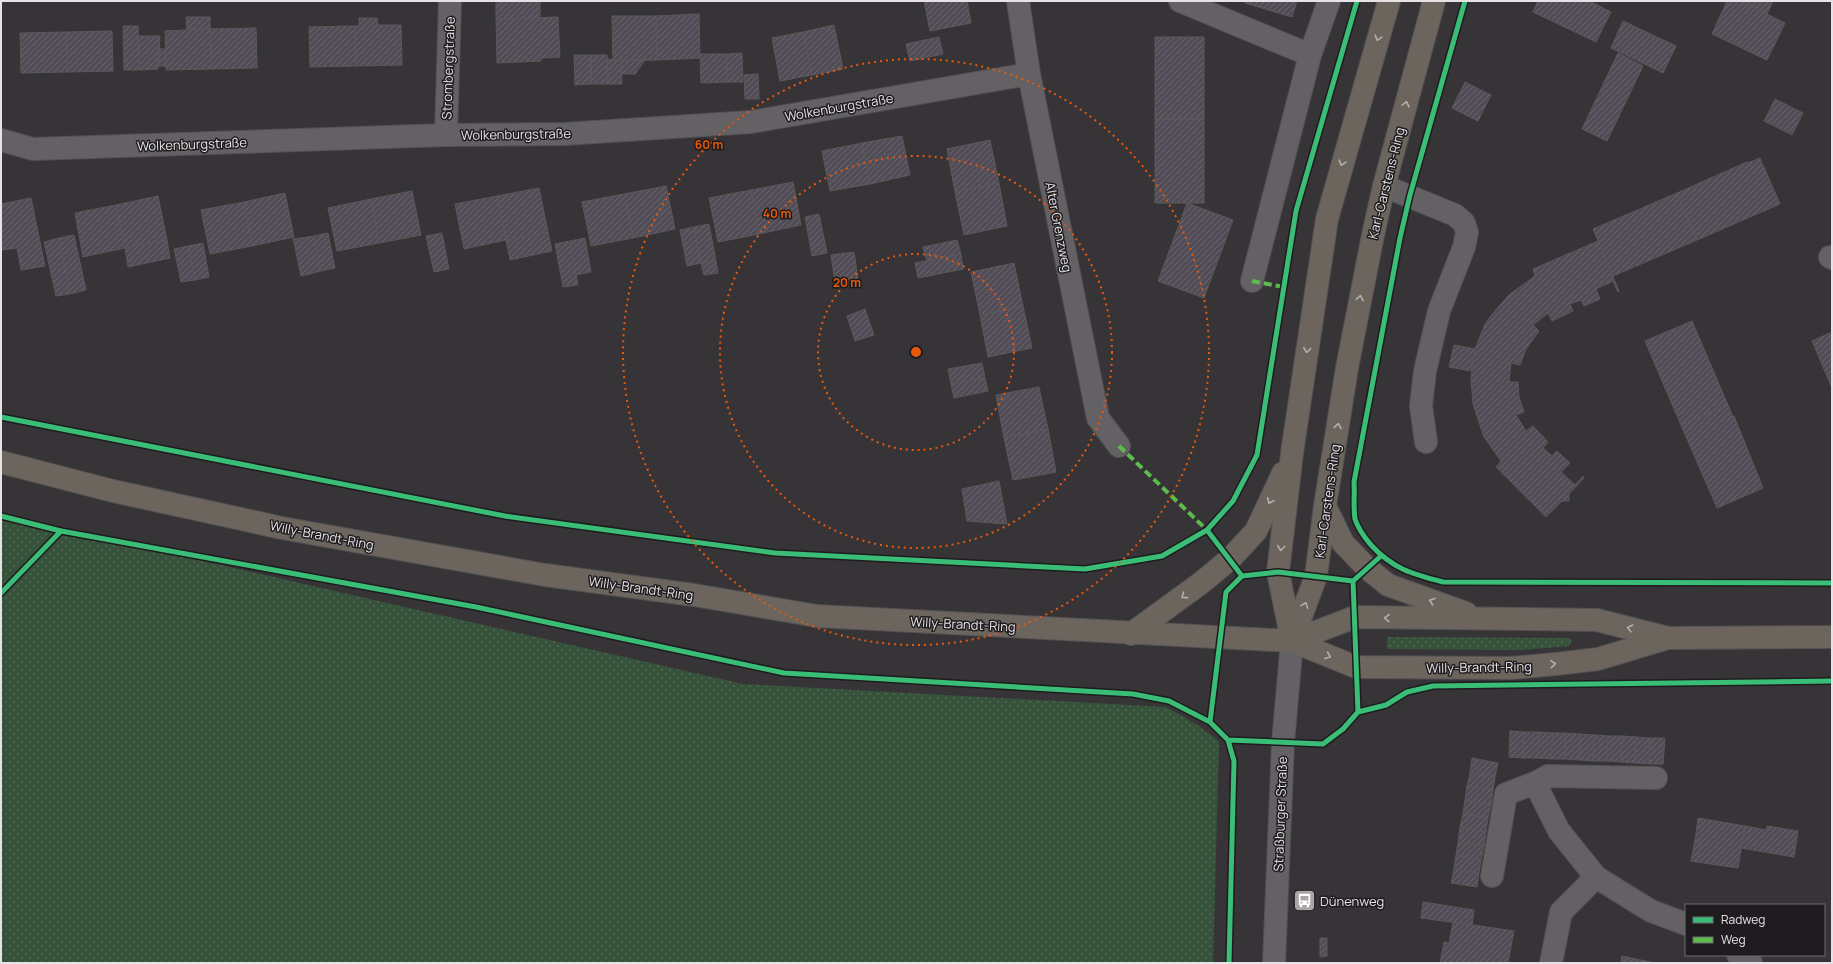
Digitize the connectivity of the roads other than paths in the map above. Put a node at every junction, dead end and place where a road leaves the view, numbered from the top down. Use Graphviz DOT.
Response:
graph roads {
  1 [pos="450,1"];
  2 [pos="1018,1"];
  3 [pos="1180,1"];
  4 [pos="1329,1"];
  5 [pos="1389,1"];
  6 [pos="1434,1"];
  7 [pos="1310,55"];
  8 [pos="1029,74"];
  9 [pos="446,136"];
  10 [pos="1,140"];
  11 [pos="1384,186"];
  12 [pos="1252,281"];
  13 [pos="1426,442"];
  14 [pos="1119,446"];
  15 [pos="1292,453"];
  16 [pos="1,462"];
  17 [pos="1325,506"];
  18 [pos="1482,619"];
  19 [pos="1131,634"];
  20 [pos="1832,637"];
  21 [pos="1668,638"];
  22 [pos="1292,641"];
  23 [pos="1656,778"];
  24 [pos="1535,783"];
  25 [pos="1492,876"];
  26 [pos="1596,877"];
  27 [pos="1685,924"];
  28 [pos="1740,956"];
  29 [pos="1274,963"];
  30 [pos="1551,963"];
  31 [pos="1751,963"];
  1 -- 9 [label="street, Strombergstraße"];
  2 -- 8 [label="street, Alter Grenzweg"];
  3 -- 7 [label="street"];
  4 -- 7 [label="street"];
  5 -- 15 [label="main road, one-way"];
  11 -- 6 [label="main road, Karl-Carstens-Ring, one-way"];
  7 -- 12 [label="street"];
  8 -- 9 [label="street, Wolkenburgstraße"];
  8 -- 14 [label="street, Alter Grenzweg"];
  9 -- 10 [label="street, Wolkenburgstraße"];
  11 -- 13 [label="street"];
  17 -- 11 [label="main road, Karl-Carstens-Ring, one-way"];
  15 -- 19 [label="main road, one-way"];
  15 -- 22 [label="main road, one-way"];
  16 -- 19 [label="main road, Willy-Brandt-Ring"];
  18 -- 17 [label="main road, one-way"];
  22 -- 17 [label="main road, Karl-Carstens-Ring, one-way"];
  21 -- 18 [label="main road, Willy-Brandt-Ring, one-way"];
  18 -- 22 [label="main road, Willy-Brandt-Ring, one-way"];
  19 -- 22 [label="main road, Willy-Brandt-Ring"];
  20 -- 21 [label="main road, Willy-Brandt-Ring"];
  22 -- 21 [label="main road, Willy-Brandt-Ring, one-way"];
  22 -- 29 [label="street, Straßburger Straße"];
  23 -- 24 [label="street"];
  24 -- 25 [label="street"];
  24 -- 26 [label="street"];
  26 -- 27 [label="street"];
  26 -- 30 [label="street"];
  28 -- 31 [label="street"];
}
